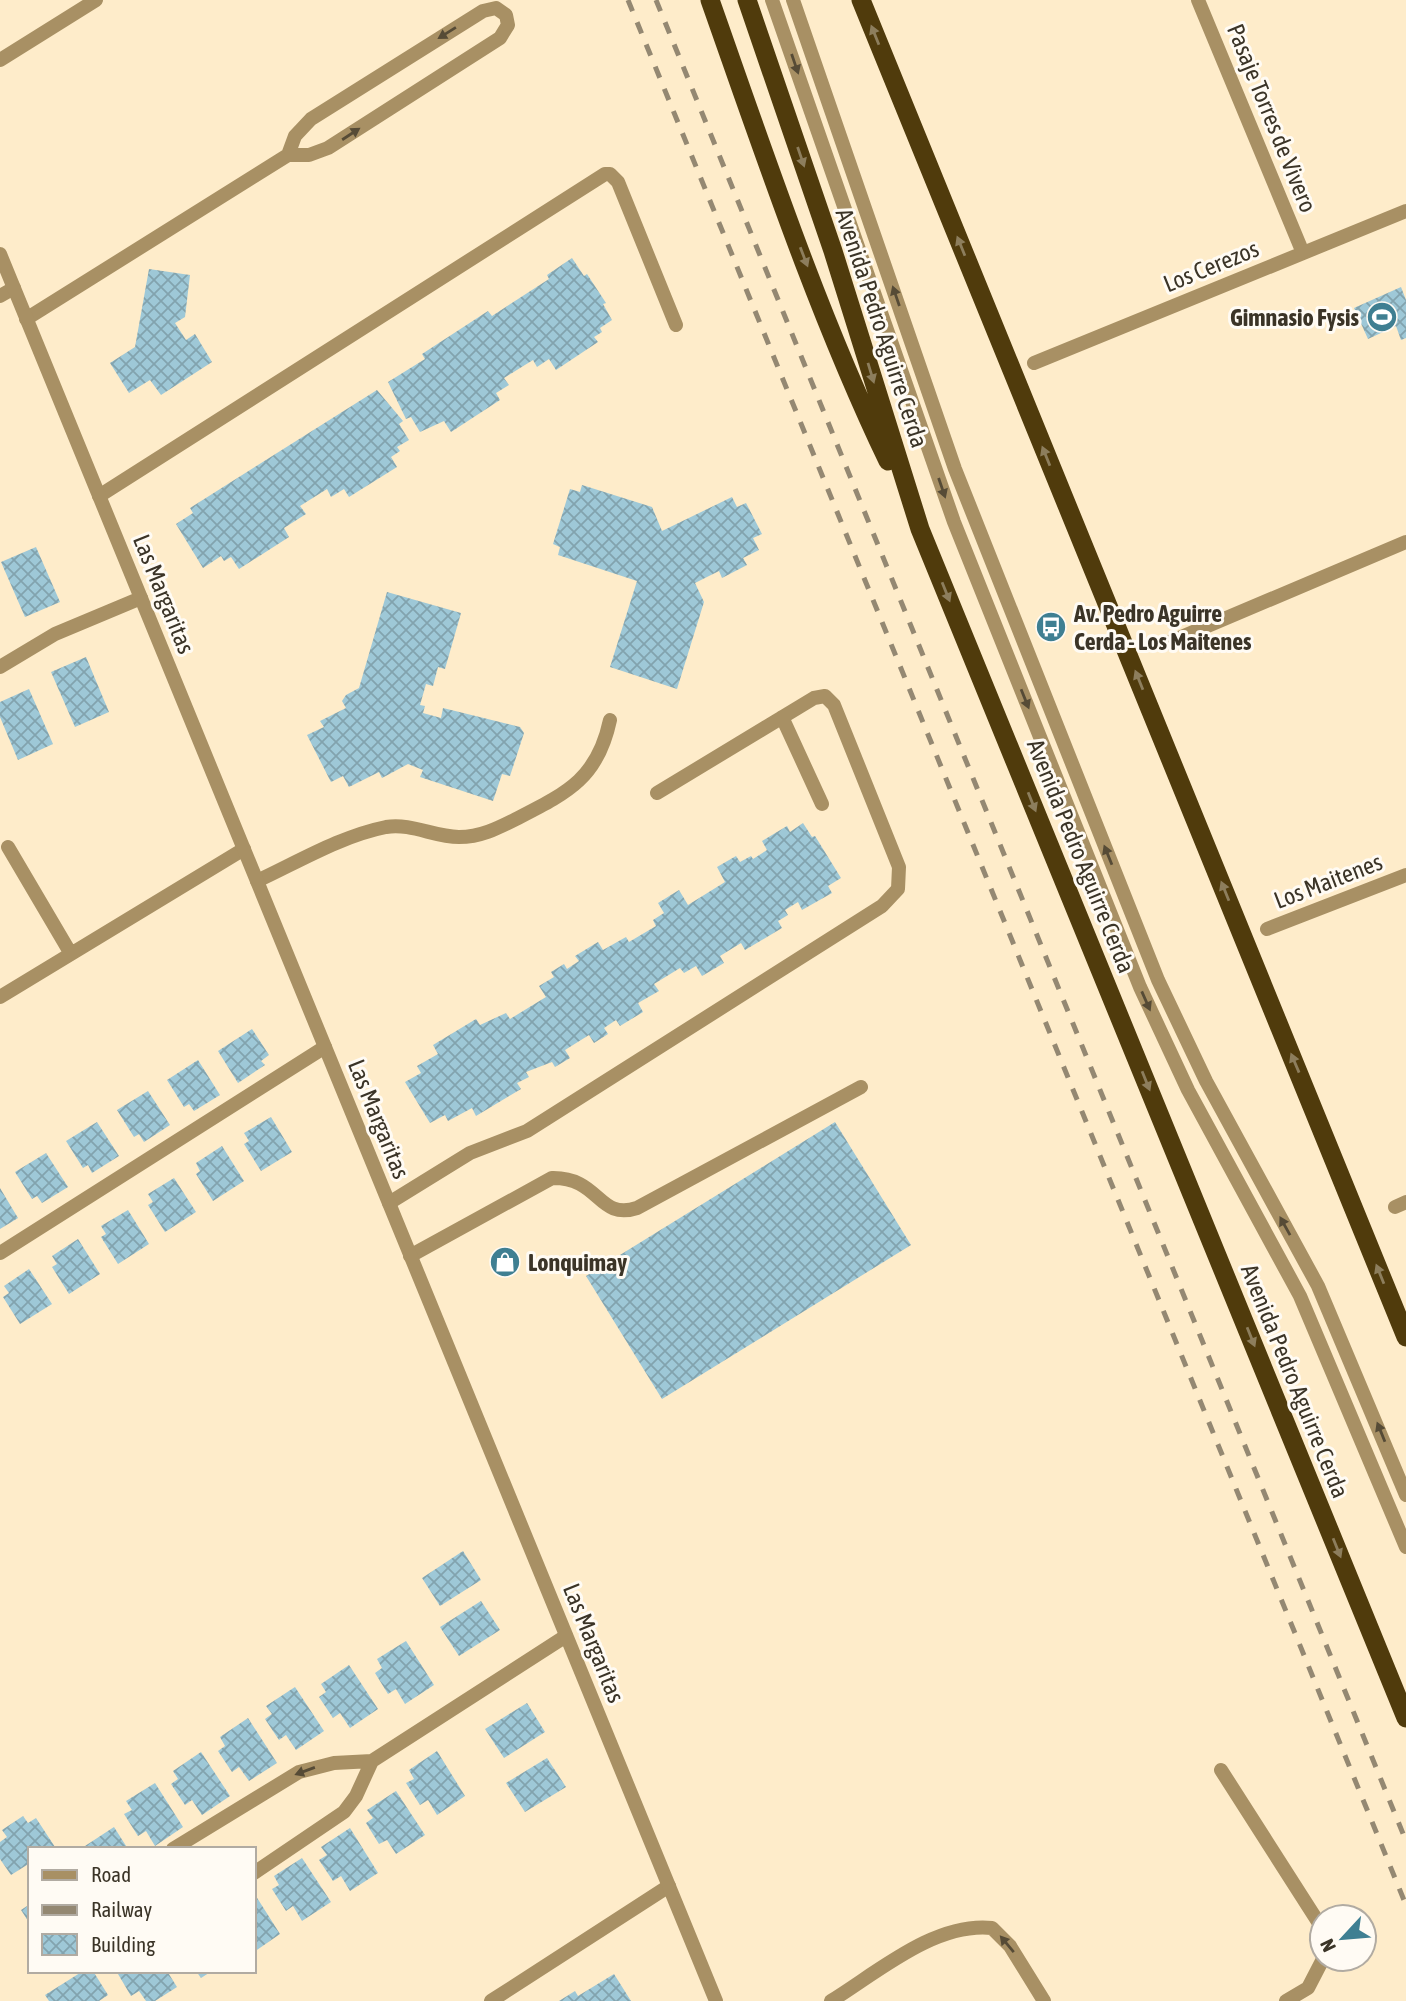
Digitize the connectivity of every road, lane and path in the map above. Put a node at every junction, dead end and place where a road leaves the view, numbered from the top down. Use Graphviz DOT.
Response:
graph roads {
  1 [pos="96,0"];
  2 [pos="710,0"];
  3 [pos="747,0"];
  4 [pos="772,0"];
  5 [pos="793,0"];
  6 [pos="861,0"];
  7 [pos="1198,0"];
  8 [pos="0,60"];
  9 [pos="288,155"];
  10 [pos="1406,211"];
  11 [pos="1303,253"];
  12 [pos="0,254"];
  13 [pos="14,288"];
  14 [pos="0,296"];
  15 [pos="26,319"];
  16 [pos="676,325"];
  17 [pos="1034,363"];
  18 [pos="99,496"];
  19 [pos="920,528"];
  20 [pos="1406,542"];
  21 [pos="141,598"];
  22 [pos="1165,644"];
  23 [pos="0,667"];
  24 [pos="782,717"];
  25 [pos="610,720"];
  26 [pos="657,793"];
  27 [pos="822,804"];
  28 [pos="8,847"];
  29 [pos="244,849"];
  30 [pos="1406,875"];
  31 [pos="257,881"];
  32 [pos="1267,929"];
  33 [pos="71,954"];
  34 [pos="0,997"];
  35 [pos="325,1047"];
  36 [pos="861,1087"];
  37 [pos="389,1203"];
  38 [pos="0,1253"];
  39 [pos="410,1256"];
  40 [pos="1406,1337"];
  41 [pos="1406,1495"];
  42 [pos="1406,1547"];
  43 [pos="566,1636"];
  44 [pos="1406,1718"];
  45 [pos="372,1760"];
  46 [pos="1221,1770"];
  47 [pos="176,1847"];
  48 [pos="256,1871"];
  49 [pos="669,1886"];
  50 [pos="1308,1906"];
  51 [pos="1315,1973"];
  52 [pos="491,2001"];
  53 [pos="716,2001"];
  54 [pos="831,2001"];
  55 [pos="1044,2001"];
  56 [pos="1286,2001"];
  1 -- 8 [label="street"];
  2 -- 19 [label="highway, one-way"];
  3 -- 19 [label="highway, Avenida Pedro Aguirre Cerda, one-way"];
  4 -- 42 [label="street, one-way"];
  41 -- 5 [label="street, one-way"];
  40 -- 6 [label="highway, one-way"];
  7 -- 11 [label="street, Pasaje Torres de Vivero"];
  9 -- 9 [label="street, one-way"];
  9 -- 15 [label="street"];
  10 -- 11 [label="street, Los Cerezos"];
  11 -- 17 [label="street, Los Cerezos"];
  12 -- 13 [label="street, Las Margaritas"];
  13 -- 14 [label="street"];
  13 -- 15 [label="street, Las Margaritas"];
  15 -- 18 [label="street, Las Margaritas"];
  16 -- 18 [label="street"];
  18 -- 21 [label="street, Las Margaritas"];
  19 -- 44 [label="highway, Avenida Pedro Aguirre Cerda, one-way"];
  20 -- 22 [label="street"];
  21 -- 23 [label="street"];
  21 -- 29 [label="street, Las Margaritas"];
  24 -- 26 [label="street"];
  24 -- 27 [label="street"];
  24 -- 37 [label="street"];
  25 -- 31 [label="street"];
  28 -- 33 [label="street"];
  29 -- 31 [label="street, Las Margaritas"];
  29 -- 33 [label="street"];
  30 -- 32 [label="street, Los Maitenes"];
  31 -- 35 [label="street, Las Margaritas"];
  33 -- 34 [label="street"];
  35 -- 37 [label="street, Las Margaritas"];
  35 -- 38 [label="street"];
  36 -- 39 [label="street"];
  37 -- 39 [label="street, Las Margaritas"];
  39 -- 43 [label="street, Las Margaritas"];
  43 -- 45 [label="street"];
  43 -- 49 [label="street, Las Margaritas"];
  45 -- 47 [label="street, one-way"];
  45 -- 48 [label="street"];
  46 -- 50 [label="street"];
  49 -- 52 [label="street"];
  49 -- 53 [label="street, Las Margaritas"];
  51 -- 56 [label="street"];
  55 -- 54 [label="street, one-way"];
}
